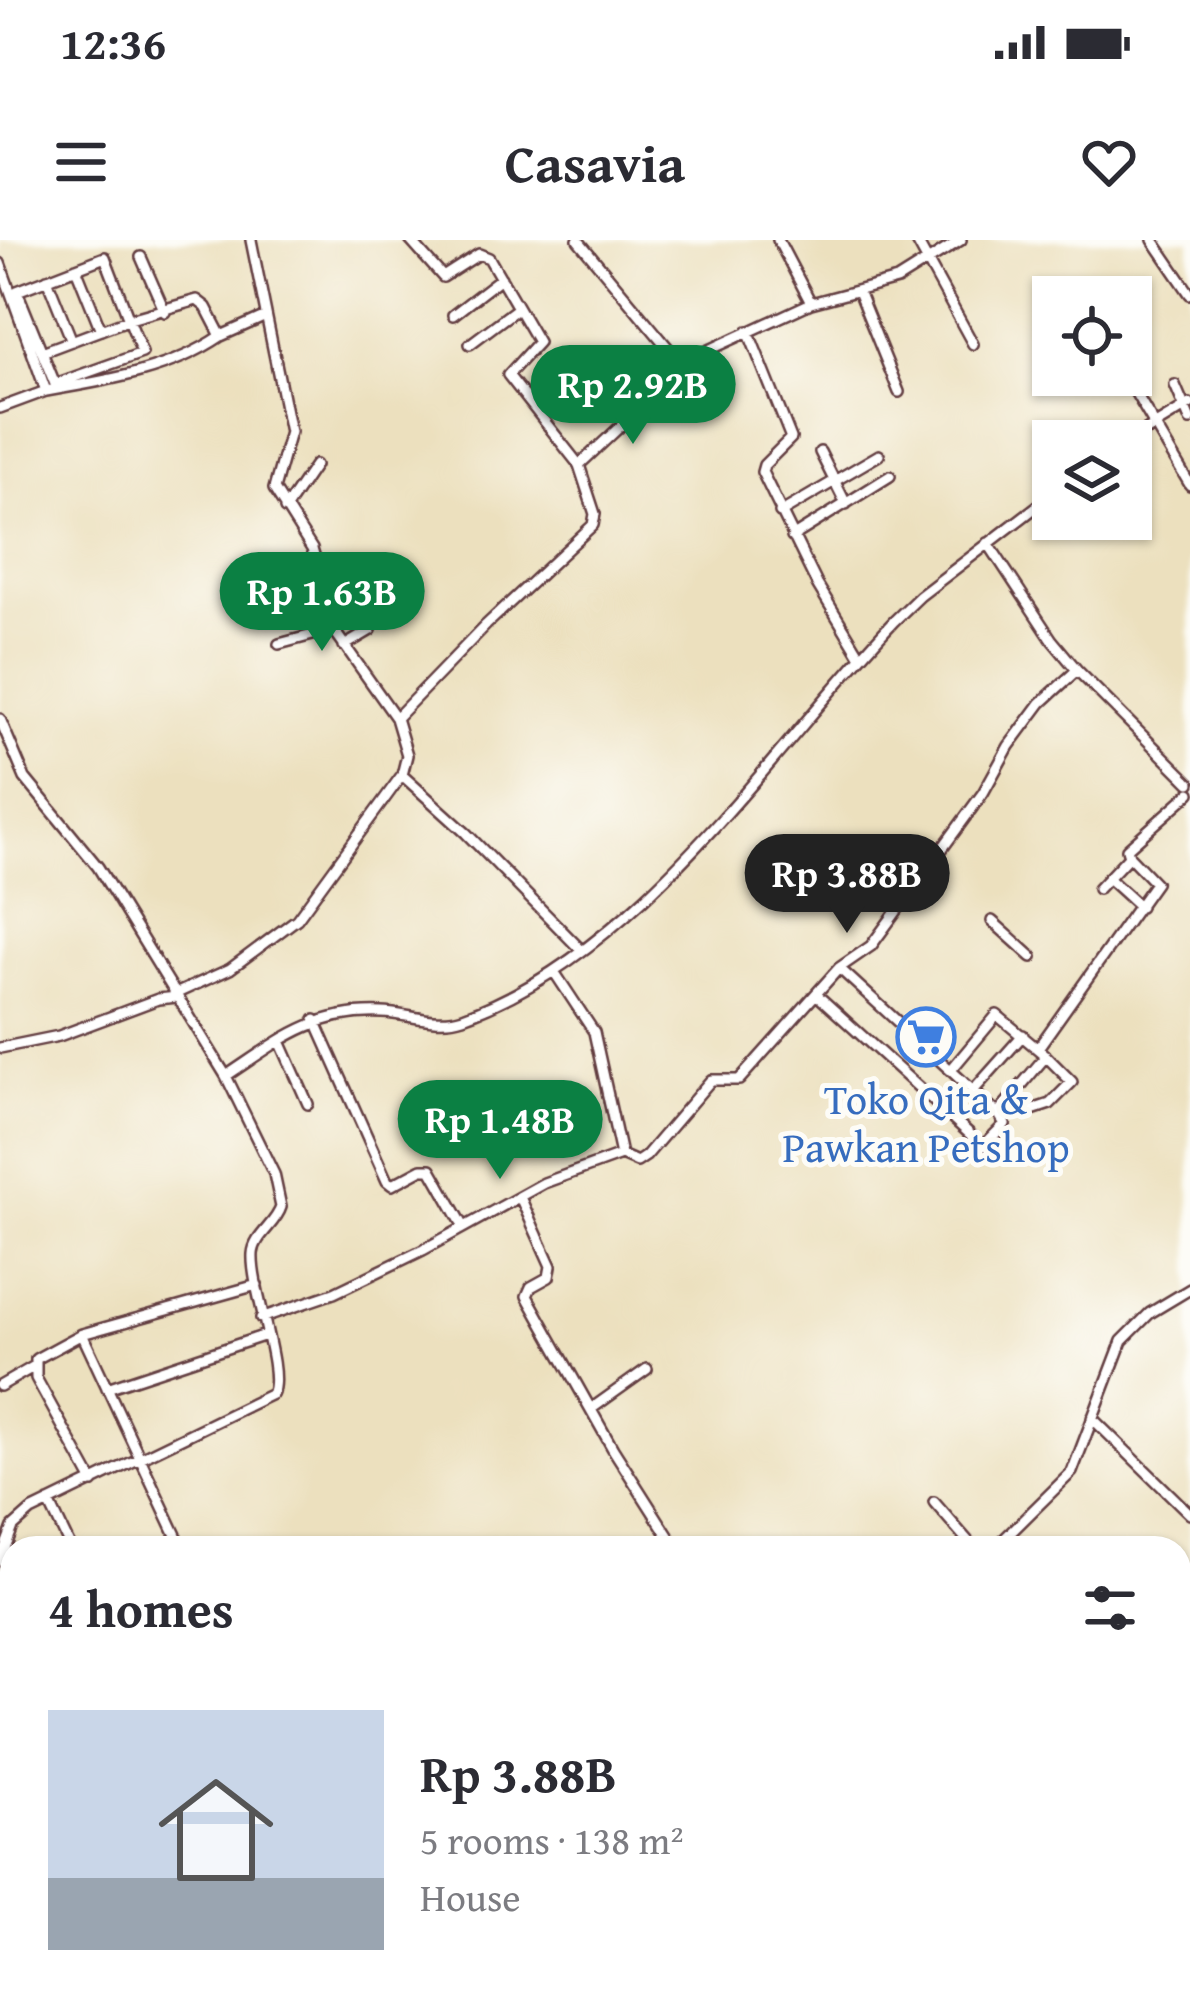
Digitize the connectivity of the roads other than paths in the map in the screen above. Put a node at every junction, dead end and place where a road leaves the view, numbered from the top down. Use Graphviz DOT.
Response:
graph roads {
  1 [pos="250,240"];
  2 [pos="410,240"];
  3 [pos="578,240"];
  4 [pos="778,240"];
  5 [pos="916,240"];
  6 [pos="961,240"];
  7 [pos="1153,240"];
  8 [pos="141,257"];
  9 [pos="928,261"];
  10 [pos="0,263"];
  11 [pos="76,268"];
  12 [pos="501,278"];
  13 [pos="47,279"];
  14 [pos="858,291"];
  15 [pos="1190,294"];
  16 [pos="811,302"];
  17 [pos="518,308"];
  18 [pos="165,312"];
  19 [pos="453,315"];
  20 [pos="266,316"];
  21 [pos="130,319"];
  22 [pos="101,330"];
  23 [pos="748,331"];
  24 [pos="221,337"];
  25 [pos="72,341"];
  26 [pos="470,344"];
  27 [pos="973,344"];
  28 [pos="42,352"];
  29 [pos="684,367"];
  30 [pos="1174,385"];
  31 [pos="46,391"];
  32 [pos="899,392"];
  33 [pos="1137,396"];
  34 [pos="1187,406"];
  35 [pos="0,408"];
  36 [pos="1190,420"];
  37 [pos="1154,425"];
  38 [pos="820,452"];
  39 [pos="879,455"];
  40 [pos="315,465"];
  41 [pos="579,465"];
  42 [pos="890,476"];
  43 [pos="836,481"];
  44 [pos="1190,485"];
  45 [pos="846,504"];
  46 [pos="285,509"];
  47 [pos="1032,510"];
  48 [pos="780,514"];
  49 [pos="792,537"];
  50 [pos="988,543"];
  51 [pos="335,629"];
  52 [pos="371,630"];
  53 [pos="279,644"];
  54 [pos="344,646"];
  55 [pos="861,657"];
  56 [pos="1077,670"];
  57 [pos="396,718"];
  58 [pos="0,719"];
  59 [pos="402,776"];
  60 [pos="1190,783"];
  61 [pos="1190,793"];
  62 [pos="1129,856"];
  63 [pos="1108,878"];
  64 [pos="1098,889"];
  65 [pos="1140,907"];
  66 [pos="992,921"];
  67 [pos="582,951"];
  68 [pos="1032,957"];
  69 [pos="839,968"];
  70 [pos="555,973"];
  71 [pos="815,994"];
  72 [pos="176,996"];
  73 [pos="315,1020"];
  74 [pos="1023,1035"];
  75 [pos="280,1041"];
  76 [pos="0,1048"];
  77 [pos="1042,1052"];
  78 [pos="951,1070"];
  79 [pos="226,1076"];
  80 [pos="974,1091"];
  81 [pos="1010,1100"];
  82 [pos="308,1104"];
  83 [pos="998,1114"];
  84 [pos="620,1155"];
  85 [pos="520,1197"];
  86 [pos="464,1227"];
  87 [pos="257,1285"];
  88 [pos="1190,1288"];
  89 [pos="261,1318"];
  90 [pos="82,1334"];
  91 [pos="266,1335"];
  92 [pos="33,1367"];
  93 [pos="647,1369"];
  94 [pos="0,1386"];
  95 [pos="107,1388"];
  96 [pos="591,1408"];
  97 [pos="1092,1418"];
  98 [pos="141,1460"];
  99 [pos="93,1482"];
  100 [pos="50,1502"];
  101 [pos="934,1502"];
  102 [pos="1190,1514"];
  103 [pos="10,1536"];
  104 [pos="66,1536"];
  105 [pos="176,1536"];
  106 [pos="669,1536"];
  107 [pos="964,1536"];
  108 [pos="1007,1536"];
  1 -- 20 [label="street"];
  2 -- 12 [label="street"];
  3 -- 29 [label="street"];
  4 -- 16 [label="street"];
  5 -- 9 [label="street"];
  6 -- 9 [label="street"];
  7 -- 15 [label="street"];
  8 -- 18 [label="street"];
  9 -- 14 [label="street"];
  9 -- 27 [label="street"];
  10 -- 31 [label="street"];
  11 -- 13 [label="street"];
  11 -- 21 [label="street"];
  11 -- 22 [label="street"];
  12 -- 17 [label="street"];
  12 -- 19 [label="street"];
  13 -- 25 [label="street"];
  13 -- 28 [label="street"];
  14 -- 16 [label="street"];
  14 -- 32 [label="street"];
  16 -- 23 [label="street"];
  17 -- 26 [label="street"];
  17 -- 41 [label="street"];
  18 -- 21 [label="street"];
  18 -- 24 [label="street"];
  20 -- 24 [label="street"];
  20 -- 46 [label="street"];
  21 -- 22 [label="street"];
  21 -- 28 [label="street"];
  22 -- 25 [label="street"];
  23 -- 29 [label="street"];
  23 -- 48 [label="street"];
  24 -- 31 [label="street"];
  25 -- 28 [label="street"];
  29 -- 41 [label="street"];
  30 -- 34 [label="street"];
  31 -- 35 [label="street"];
  33 -- 37 [label="street"];
  34 -- 36 [label="street"];
  34 -- 37 [label="street"];
  37 -- 44 [label="street"];
  38 -- 43 [label="street"];
  39 -- 43 [label="street"];
  40 -- 46 [label="street"];
  41 -- 57 [label="street"];
  42 -- 45 [label="street"];
  43 -- 45 [label="street"];
  43 -- 48 [label="street"];
  45 -- 49 [label="street"];
  46 -- 51 [label="street"];
  47 -- 50 [label="street"];
  48 -- 49 [label="street"];
  49 -- 55 [label="street"];
  50 -- 55 [label="street"];
  50 -- 56 [label="street"];
  51 -- 53 [label="street"];
  51 -- 54 [label="street"];
  52 -- 54 [label="street"];
  54 -- 57 [label="street"];
  55 -- 67 [label="street"];
  56 -- 60 [label="street"];
  56 -- 69 [label="street"];
  57 -- 59 [label="street"];
  58 -- 72 [label="street"];
  59 -- 67 [label="street"];
  59 -- 72 [label="street"];
  61 -- 62 [label="street"];
  62 -- 63 [label="street"];
  62 -- 65 [label="street"];
  63 -- 64 [label="street"];
  63 -- 65 [label="street"];
  65 -- 77 [label="street"];
  66 -- 68 [label="street"];
  67 -- 70 [label="street"];
  69 -- 71 [label="street"];
  69 -- 78 [label="street"];
  70 -- 73 [label="street"];
  70 -- 84 [label="street"];
  71 -- 83 [label="street"];
  71 -- 84 [label="street"];
  72 -- 76 [label="street"];
  72 -- 79 [label="street"];
  73 -- 75 [label="street"];
  73 -- 86 [label="street"];
  74 -- 77 [label="street"];
  74 -- 78 [label="street"];
  74 -- 80 [label="street"];
  75 -- 79 [label="street"];
  75 -- 82 [label="street"];
  77 -- 81 [label="street"];
  77 -- 81 [label="street"];
  78 -- 80 [label="street"];
  79 -- 87 [label="street"];
  80 -- 83 [label="street"];
  81 -- 83 [label="street"];
  84 -- 85 [label="street"];
  85 -- 86 [label="street"];
  85 -- 96 [label="street"];
  86 -- 89 [label="street"];
  87 -- 89 [label="street"];
  87 -- 90 [label="street"];
  88 -- 97 [label="street"];
  89 -- 91 [label="street"];
  90 -- 92 [label="street"];
  90 -- 95 [label="street"];
  91 -- 95 [label="street"];
  91 -- 98 [label="street"];
  92 -- 94 [label="street"];
  92 -- 99 [label="street"];
  93 -- 96 [label="street"];
  95 -- 98 [label="street"];
  96 -- 106 [label="street"];
  97 -- 102 [label="street"];
  97 -- 108 [label="street"];
  98 -- 99 [label="street"];
  98 -- 105 [label="street"];
  99 -- 100 [label="street"];
  100 -- 103 [label="street"];
  100 -- 104 [label="street"];
  101 -- 107 [label="street"];
}
